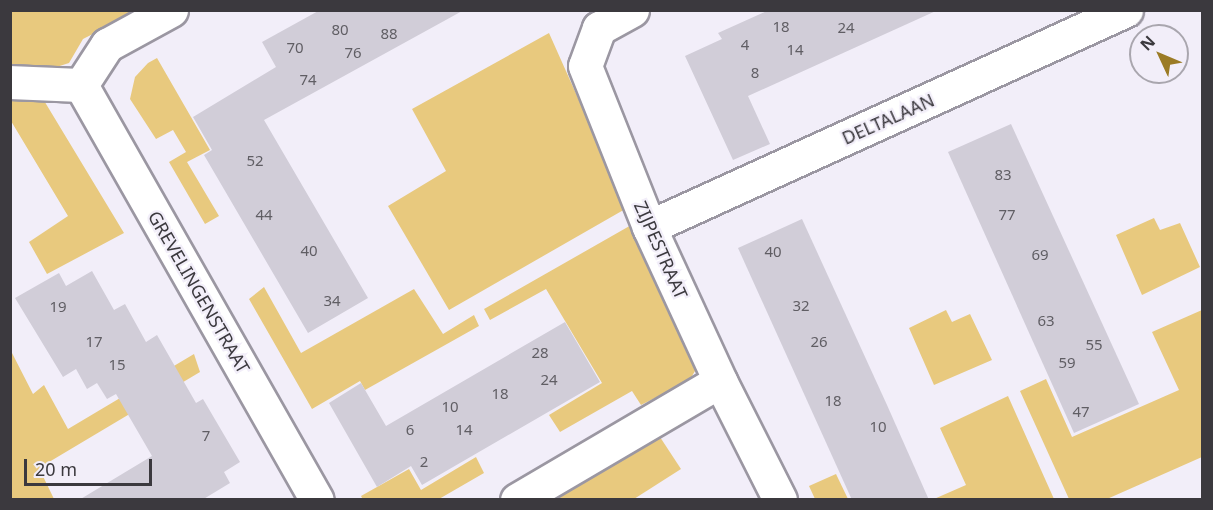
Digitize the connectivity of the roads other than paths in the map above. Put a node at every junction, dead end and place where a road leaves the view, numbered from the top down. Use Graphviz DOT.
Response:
graph roads {
  1 [pos="171,10"];
  2 [pos="632,10"];
  3 [pos="1126,10"];
  4 [pos="10,82"];
  5 [pos="81,86"];
  6 [pos="650,227"];
  7 [pos="720,381"];
  8 [pos="317,500"];
  9 [pos="517,500"];
  10 [pos="780,500"];
  1 -- 5 [label="street"];
  2 -- 6 [label="street, ZIJPESTRAAT"];
  3 -- 6 [label="street, DELTALAAN"];
  4 -- 5 [label="street"];
  5 -- 8 [label="street, GREVELINGENSTRAAT"];
  6 -- 7 [label="street, ZIJPESTRAAT"];
  7 -- 9 [label="street"];
  7 -- 10 [label="street, ZIJPESTRAAT"];
}
